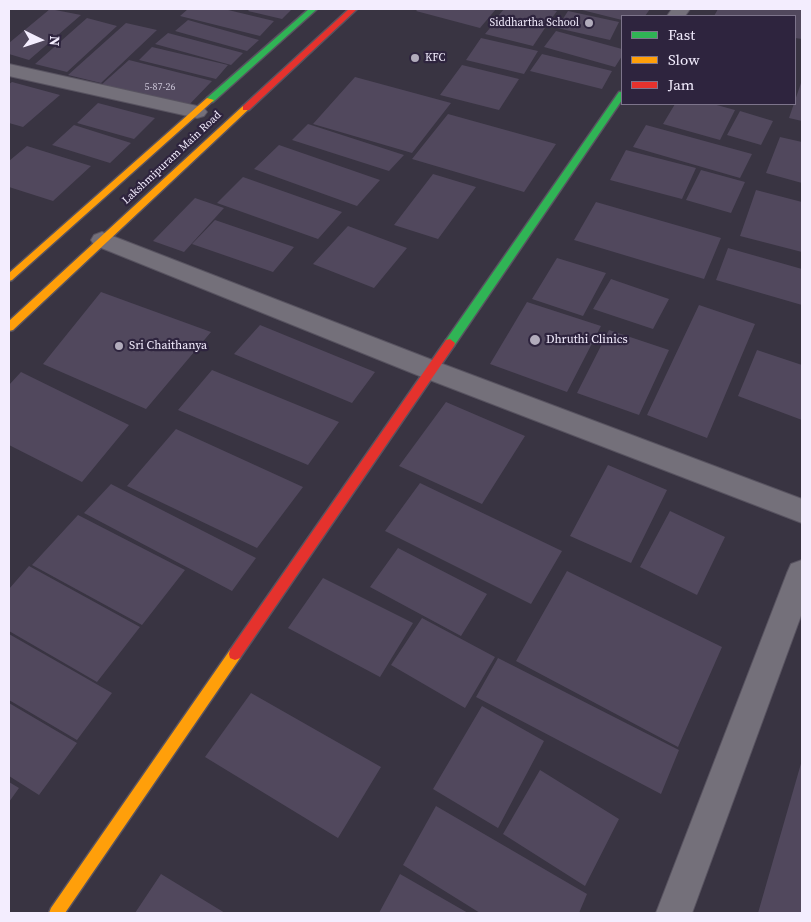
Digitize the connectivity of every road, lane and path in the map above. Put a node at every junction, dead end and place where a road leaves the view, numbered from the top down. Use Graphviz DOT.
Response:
graph roads {
  1 [pos="313,9"];
  2 [pos="353,9"];
  3 [pos="9,70"];
  4 [pos="621,95"];
  5 [pos="197,112"];
  6 [pos="102,240"];
  7 [pos="9,278"];
  8 [pos="9,327"];
  9 [pos="431,370"];
  10 [pos="802,510"];
  11 [pos="802,573"];
  12 [pos="56,913"];
  13 [pos="674,913"];
  1 -- 5 [label="main road, Lakshmipuram Main Road"];
  2 -- 6 [label="main road, Lakshmipuram Main Road"];
  3 -- 5 [label="street"];
  4 -- 9 [label="main road"];
  5 -- 7 [label="main road, Lakshmipuram Main Road"];
  6 -- 8 [label="main road, Lakshmipuram Main Road"];
  6 -- 9 [label="street"];
  9 -- 10 [label="street"];
  9 -- 12 [label="main road"];
  11 -- 13 [label="street"];
}
